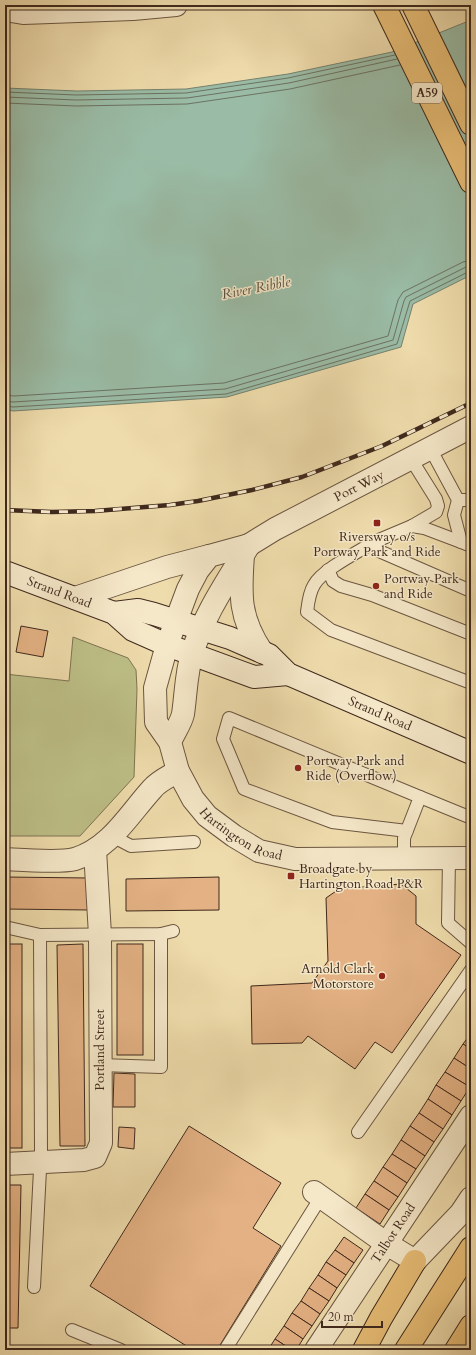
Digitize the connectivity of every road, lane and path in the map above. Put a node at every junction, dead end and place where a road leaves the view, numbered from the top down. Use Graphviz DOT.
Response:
graph roads {
  1 [pos="176,5"];
  2 [pos="384,5"];
  3 [pos="413,5"];
  4 [pos="5,10"];
  5 [pos="471,124"];
  6 [pos="471,182"];
  7 [pos="471,427"];
  8 [pos="430,448"];
  9 [pos="410,459"];
  10 [pos="467,499"];
  11 [pos="412,526"];
  12 [pos="374,542"];
  13 [pos="466,544"];
  14 [pos="246,550"];
  15 [pos="209,556"];
  16 [pos="328,570"];
  17 [pos="5,572"];
  18 [pos="471,591"];
  19 [pos="75,598"];
  20 [pos="114,613"];
  21 [pos="176,621"];
  22 [pos="202,629"];
  23 [pos="471,634"];
  24 [pos="167,645"];
  25 [pos="262,652"];
  26 [pos="192,654"];
  27 [pos="288,674"];
  28 [pos="471,683"];
  29 [pos="170,742"];
  30 [pos="471,753"];
  31 [pos="178,771"];
  32 [pos="420,797"];
  33 [pos="469,817"];
  34 [pos="407,831"];
  35 [pos="112,836"];
  36 [pos="194,842"];
  37 [pos="95,850"];
  38 [pos="449,858"];
  39 [pos="471,858"];
  40 [pos="5,859"];
  41 [pos="404,859"];
  42 [pos="5,927"];
  43 [pos="40,934"];
  44 [pos="100,935"];
  45 [pos="471,943"];
  46 [pos="471,970"];
  47 [pos="100,1065"];
  48 [pos="471,1116"];
  49 [pos="358,1132"];
  50 [pos="40,1162"];
  51 [pos="5,1164"];
  52 [pos="318,1194"];
  53 [pos="471,1198"];
  54 [pos="387,1244"];
  55 [pos="471,1248"];
  56 [pos="415,1261"];
  57 [pos="34,1287"];
  58 [pos="471,1326"];
  59 [pos="72,1330"];
  60 [pos="121,1350"];
  61 [pos="226,1350"];
  62 [pos="316,1350"];
  63 [pos="364,1350"];
  64 [pos="406,1350"];
  65 [pos="456,1350"];
  1 -- 4 [label="street"];
  2 -- 6 [label="highway, A59"];
  3 -- 5 [label="highway, A59"];
  7 -- 8 [label="street, Port Way"];
  8 -- 9 [label="street, Port Way"];
  8 -- 10 [label="lane"];
  9 -- 11 [label="lane"];
  9 -- 14 [label="street, Port Way"];
  10 -- 13 [label="lane"];
  11 -- 12 [label="lane"];
  11 -- 13 [label="lane"];
  12 -- 16 [label="lane"];
  12 -- 18 [label="lane"];
  14 -- 15 [label="street, Port Way"];
  14 -- 22 [label="street, Port Way"];
  14 -- 25 [label="street"];
  15 -- 19 [label="street, Port Way"];
  15 -- 21 [label="street"];
  16 -- 23 [label="lane"];
  16 -- 28 [label="lane"];
  17 -- 19 [label="street, Strand Road"];
  19 -- 20 [label="street, Strand Road"];
  20 -- 21 [label="street, Strand Road"];
  20 -- 24 [label="street, Strand Road"];
  21 -- 22 [label="street, Strand Road"];
  21 -- 24 [label="street"];
  22 -- 25 [label="street, Strand Road"];
  22 -- 26 [label="street, Port Way"];
  24 -- 26 [label="street, Strand Road"];
  24 -- 29 [label="street, Hartington Road"];
  25 -- 27 [label="street, Strand Road"];
  26 -- 27 [label="street, Strand Road"];
  26 -- 29 [label="street"];
  27 -- 30 [label="street, Strand Road"];
  29 -- 31 [label="street, Hartington Road"];
  31 -- 35 [label="street"];
  31 -- 41 [label="street, Hartington Road"];
  32 -- 33 [label="lane"];
  32 -- 34 [label="lane"];
  32 -- 34 [label="lane"];
  34 -- 41 [label="lane"];
  35 -- 36 [label="lane"];
  35 -- 37 [label="street"];
  37 -- 40 [label="street"];
  37 -- 44 [label="street, Portland Street"];
  38 -- 39 [label="street, Hartington Road"];
  38 -- 41 [label="street, Hartington Road"];
  38 -- 45 [label="lane"];
  42 -- 43 [label="lane"];
  43 -- 44 [label="lane"];
  43 -- 50 [label="lane"];
  44 -- 47 [label="street, Portland Street"];
  44 -- 47 [label="lane"];
  46 -- 49 [label="lane"];
  47 -- 50 [label="street, Portland Street"];
  48 -- 54 [label="street, Talbot Road"];
  50 -- 51 [label="street, Portland Street"];
  50 -- 57 [label="lane"];
  52 -- 54 [label="street"];
  52 -- 61 [label="lane"];
  53 -- 56 [label="street"];
  54 -- 56 [label="street"];
  54 -- 62 [label="street, Talbot Road"];
  55 -- 64 [label="highway"];
  56 -- 63 [label="highway"];
  58 -- 65 [label="highway"];
  59 -- 60 [label="lane"];
}
